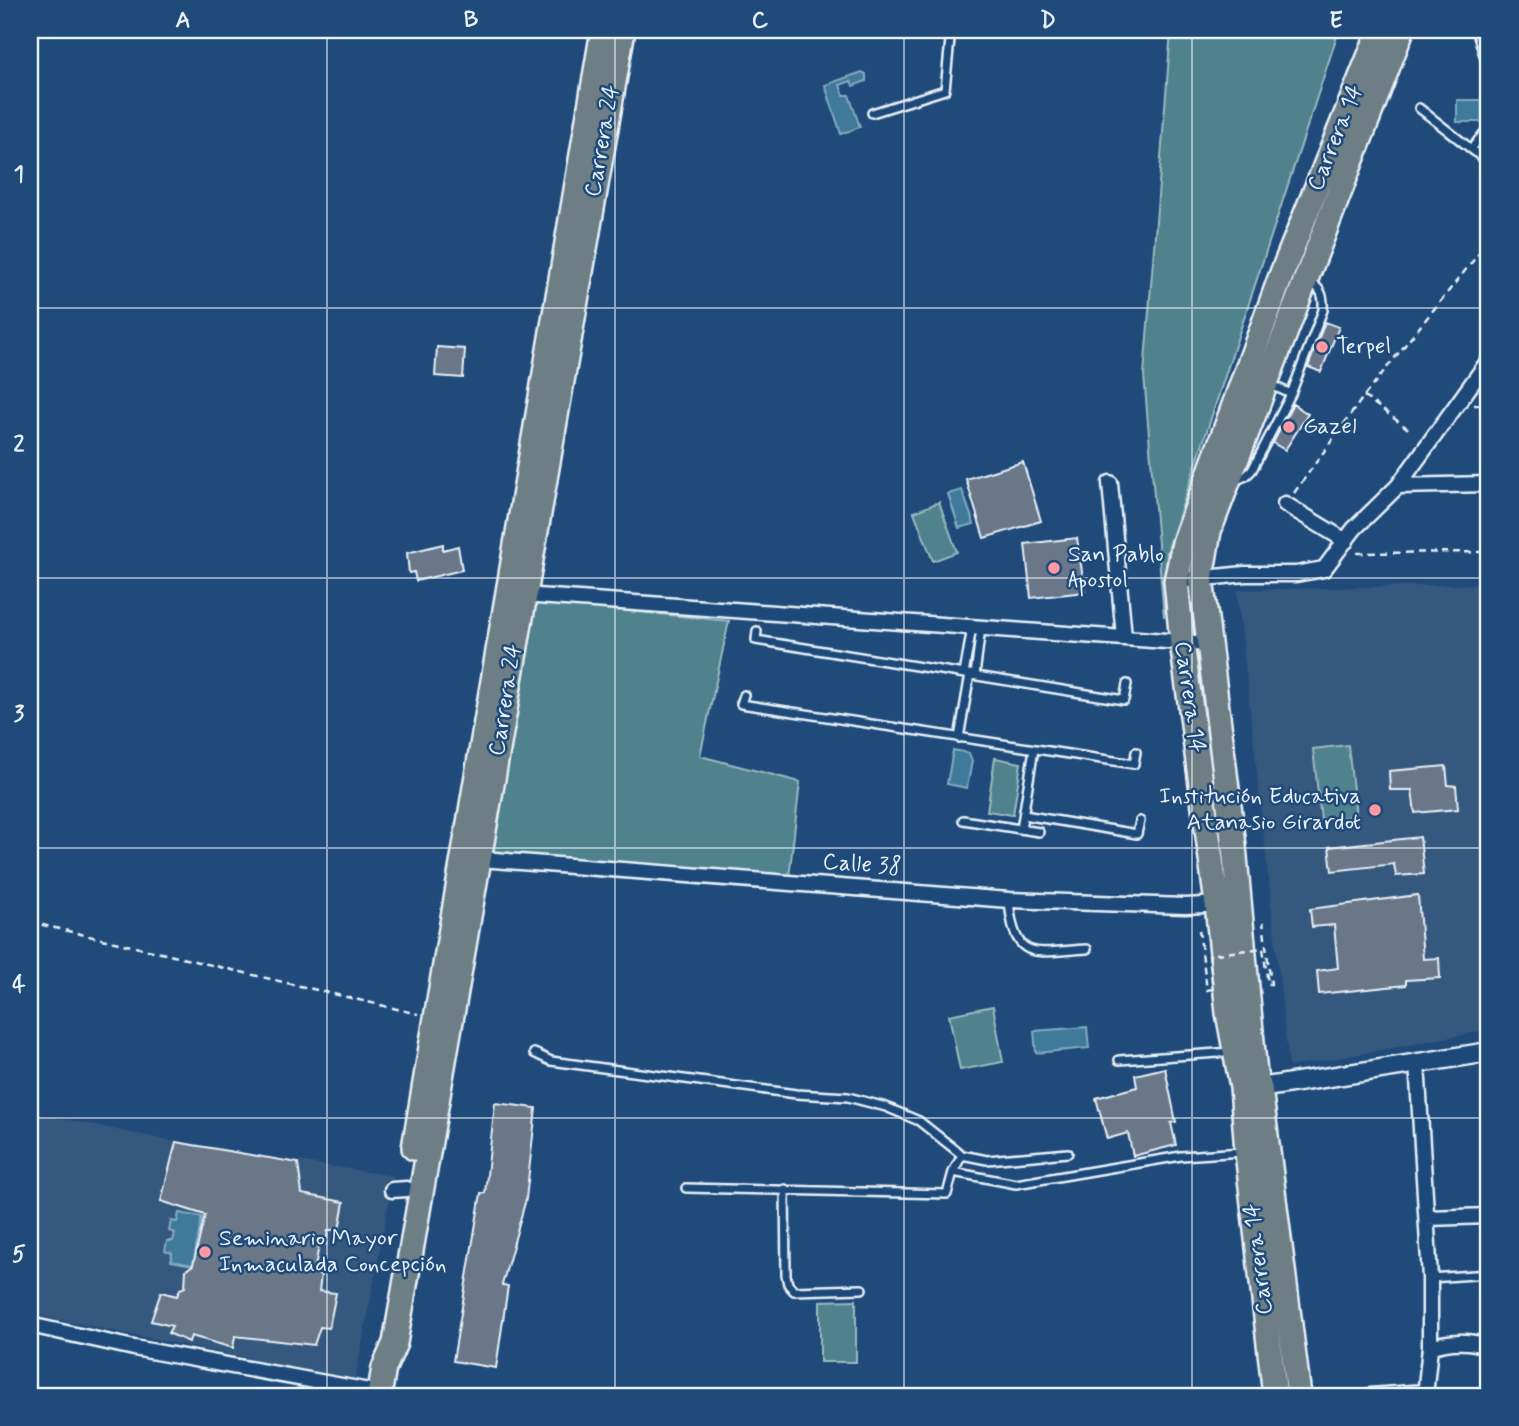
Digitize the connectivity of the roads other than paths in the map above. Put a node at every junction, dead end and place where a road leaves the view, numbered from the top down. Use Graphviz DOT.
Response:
graph roads {
  1 [pos="603,30"];
  2 [pos="623,30"];
  3 [pos="951,30"];
  4 [pos="1380,30"];
  5 [pos="1402,30"];
  6 [pos="1476,30"];
  7 [pos="1489,71"];
  8 [pos="1419,108"];
  9 [pos="872,113"];
  10 [pos="1489,127"];
  11 [pos="1471,149"];
  12 [pos="1489,163"];
  13 [pos="1282,273"];
  14 [pos="1305,277"];
  15 [pos="1489,360"];
  16 [pos="1265,383"];
  17 [pos="1291,394"];
  18 [pos="1110,483"];
  19 [pos="1227,483"];
  20 [pos="1489,484"];
  21 [pos="1398,486"];
  22 [pos="1285,504"];
  23 [pos="1346,541"];
  24 [pos="1201,578"];
  25 [pos="1176,582"];
  26 [pos="515,594"];
  27 [pos="977,626"];
  28 [pos="757,631"];
  29 [pos="1124,637"];
  30 [pos="1182,642"];
  31 [pos="1208,644"];
  32 [pos="970,675"];
  33 [pos="1127,684"];
  34 [pos="744,695"];
  35 [pos="959,738"];
  36 [pos="1034,749"];
  37 [pos="1136,752"];
  38 [pos="1024,815"];
  39 [pos="962,820"];
  40 [pos="1140,821"];
  41 [pos="1021,829"];
  42 [pos="1039,832"];
  43 [pos="1234,846"];
  44 [pos="1210,847"];
  45 [pos="481,859"];
  46 [pos="1009,900"];
  47 [pos="1240,903"];
  48 [pos="1217,905"];
  49 [pos="1087,948"];
  50 [pos="1245,1051"];
  51 [pos="1489,1052"];
  52 [pos="534,1053"];
  53 [pos="1119,1060"];
  54 [pos="1417,1063"];
  55 [pos="1251,1088"];
  56 [pos="1247,1152"];
  57 [pos="1068,1153"];
  58 [pos="962,1155"];
  59 [pos="953,1172"];
  60 [pos="686,1188"];
  61 [pos="785,1189"];
  62 [pos="407,1190"];
  63 [pos="1489,1216"];
  64 [pos="1427,1218"];
  65 [pos="1489,1274"];
  66 [pos="1430,1278"];
  67 [pos="863,1289"];
  68 [pos="30,1325"];
  69 [pos="1430,1347"];
  70 [pos="1489,1349"];
  71 [pos="1425,1394"];
  72 [pos="379,1395"];
  73 [pos="1275,1396"];
  74 [pos="1299,1396"];
  75 [pos="1370,1396"];
  1 -- 26 [label="main road, Carrera 24"];
  2 -- 26 [label="main road, Carrera 24"];
  3 -- 9 [label="lane"];
  4 -- 13 [label="main road, Carrera 14"];
  5 -- 14 [label="main road, Carrera 14"];
  6 -- 7 [label="lane"];
  8 -- 11 [label="lane"];
  10 -- 11 [label="lane"];
  11 -- 12 [label="lane"];
  13 -- 14 [label="lane"];
  13 -- 25 [label="main road, Carrera 14"];
  14 -- 16 [label="main road, Carrera 14"];
  14 -- 17 [label="lane"];
  15 -- 21 [label="street"];
  16 -- 17 [label="lane"];
  16 -- 19 [label="main road, Carrera 14"];
  17 -- 19 [label="lane"];
  18 -- 29 [label="street"];
  19 -- 24 [label="main road, Carrera 14"];
  20 -- 21 [label="street"];
  21 -- 23 [label="street"];
  22 -- 23 [label="street"];
  23 -- 24 [label="street"];
  24 -- 25 [label="street"];
  24 -- 31 [label="main road, Carrera 14"];
  25 -- 30 [label="main road, Carrera 14"];
  26 -- 27 [label="street"];
  26 -- 45 [label="main road, Carrera 24"];
  26 -- 62 [label="main road, Carrera 24"];
  27 -- 29 [label="street"];
  27 -- 32 [label="lane"];
  28 -- 32 [label="lane"];
  29 -- 30 [label="street"];
  30 -- 31 [label="street"];
  30 -- 44 [label="main road, Carrera 14"];
  31 -- 43 [label="main road, Carrera 14"];
  32 -- 33 [label="lane"];
  32 -- 35 [label="lane"];
  34 -- 35 [label="lane"];
  35 -- 36 [label="lane"];
  36 -- 37 [label="lane"];
  36 -- 38 [label="lane"];
  38 -- 40 [label="lane"];
  38 -- 41 [label="lane"];
  39 -- 41 [label="lane"];
  41 -- 42 [label="lane"];
  43 -- 44 [label="lane"];
  43 -- 47 [label="main road, Carrera 14"];
  44 -- 48 [label="main road, Carrera 14"];
  45 -- 46 [label="street, Calle 38"];
  45 -- 62 [label="main road, Carrera 24"];
  46 -- 48 [label="street, Calle 38"];
  46 -- 49 [label="lane"];
  47 -- 48 [label="street, Calle 38"];
  47 -- 50 [label="main road, Carrera 14"];
  48 -- 50 [label="main road, Carrera 14"];
  50 -- 53 [label="lane"];
  50 -- 55 [label="main road, Carrera 14"];
  51 -- 54 [label="street"];
  52 -- 58 [label="lane"];
  54 -- 55 [label="street"];
  54 -- 64 [label="street"];
  55 -- 56 [label="main road, Carrera 14"];
  55 -- 74 [label="main road, Carrera 14"];
  56 -- 59 [label="lane"];
  56 -- 73 [label="main road, Carrera 14"];
  57 -- 58 [label="lane"];
  58 -- 59 [label="lane"];
  59 -- 61 [label="lane"];
  60 -- 61 [label="lane"];
  61 -- 67 [label="lane"];
  62 -- 72 [label="main road, Carrera 24"];
  63 -- 64 [label="street"];
  64 -- 66 [label="street"];
  65 -- 66 [label="lane"];
  66 -- 69 [label="street"];
  68 -- 72 [label="street"];
  69 -- 70 [label="street"];
  69 -- 71 [label="street"];
  71 -- 75 [label="street"];
}
